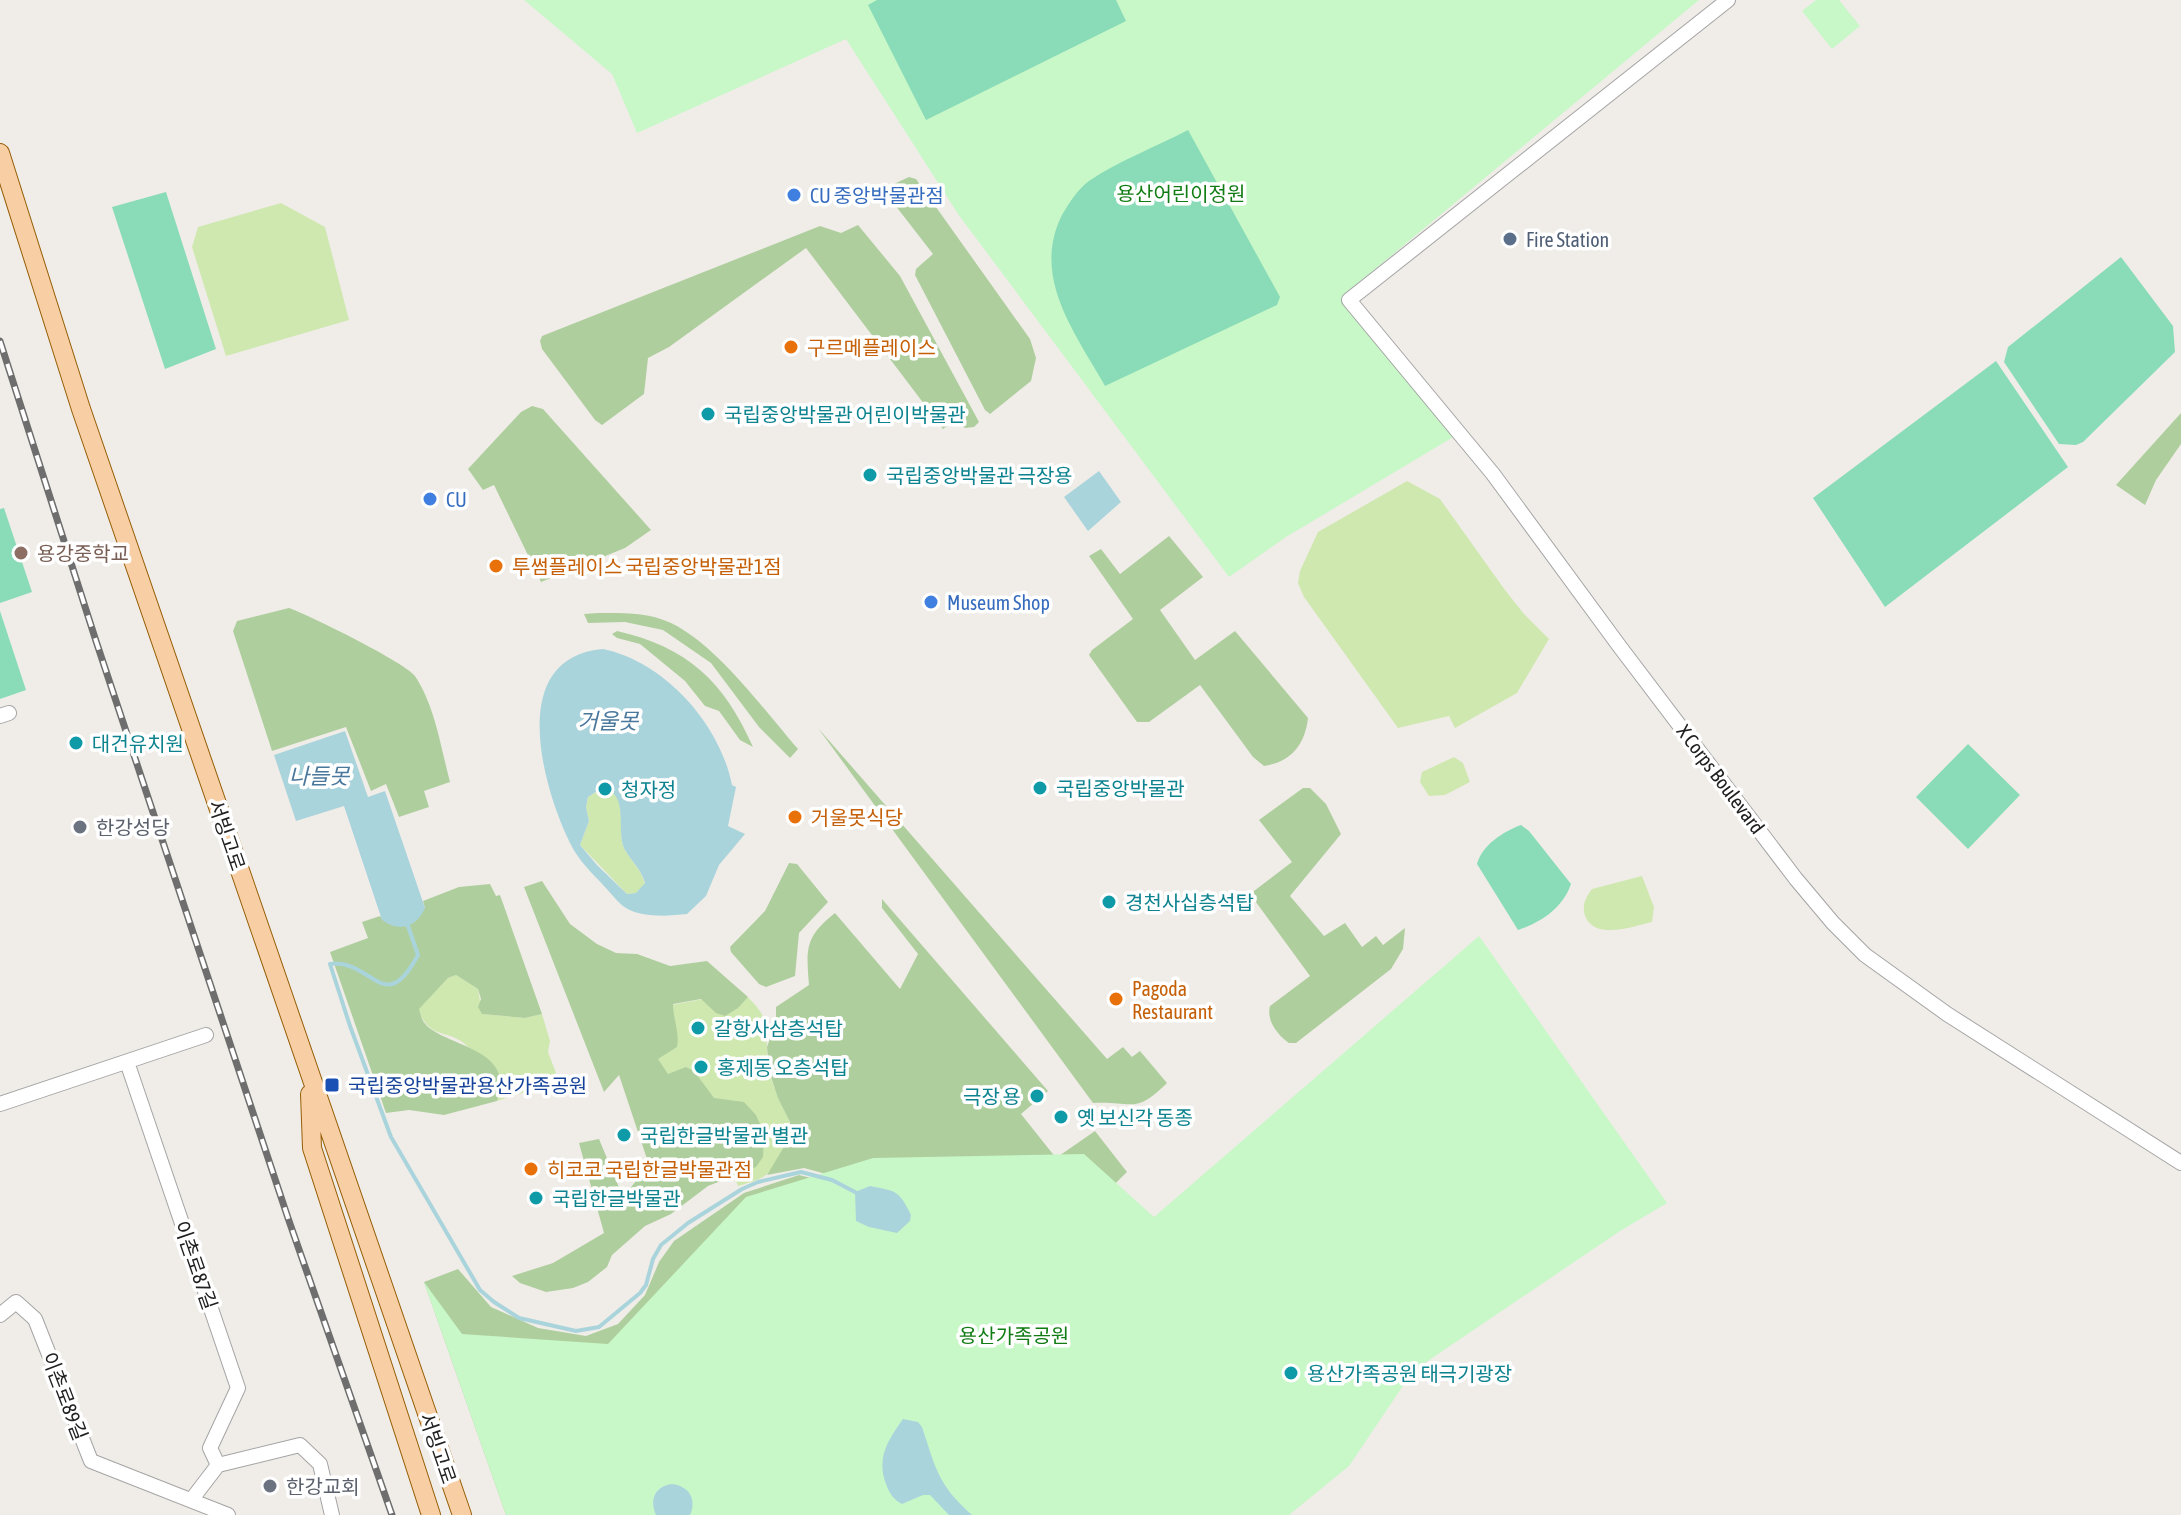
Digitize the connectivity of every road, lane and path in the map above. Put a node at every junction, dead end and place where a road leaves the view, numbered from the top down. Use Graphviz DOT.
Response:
graph roads {
  1 [pos="1728,0"];
  2 [pos="0,153"];
  3 [pos="206,1035"];
  4 [pos="127,1062"];
  5 [pos="309,1072"];
  6 [pos="0,1104"];
  7 [pos="2181,1163"];
  8 [pos="0,1315"];
  9 [pos="218,1465"];
  10 [pos="192,1499"];
  11 [pos="228,1515"];
  12 [pos="332,1515"];
  13 [pos="431,1515"];
  14 [pos="462,1515"];
  1 -- 7 [label="street, X Corps Boulevard"];
  2 -- 5 [label="main road, 서빙고로"];
  3 -- 4 [label="street"];
  4 -- 6 [label="street"];
  4 -- 9 [label="street, 이촌로87길"];
  5 -- 13 [label="main road"];
  5 -- 14 [label="main road, 서빙고로"];
  8 -- 10 [label="street, 이촌로89길"];
  9 -- 10 [label="street"];
  9 -- 12 [label="street"];
  10 -- 11 [label="street, 이촌로89길"];
}
